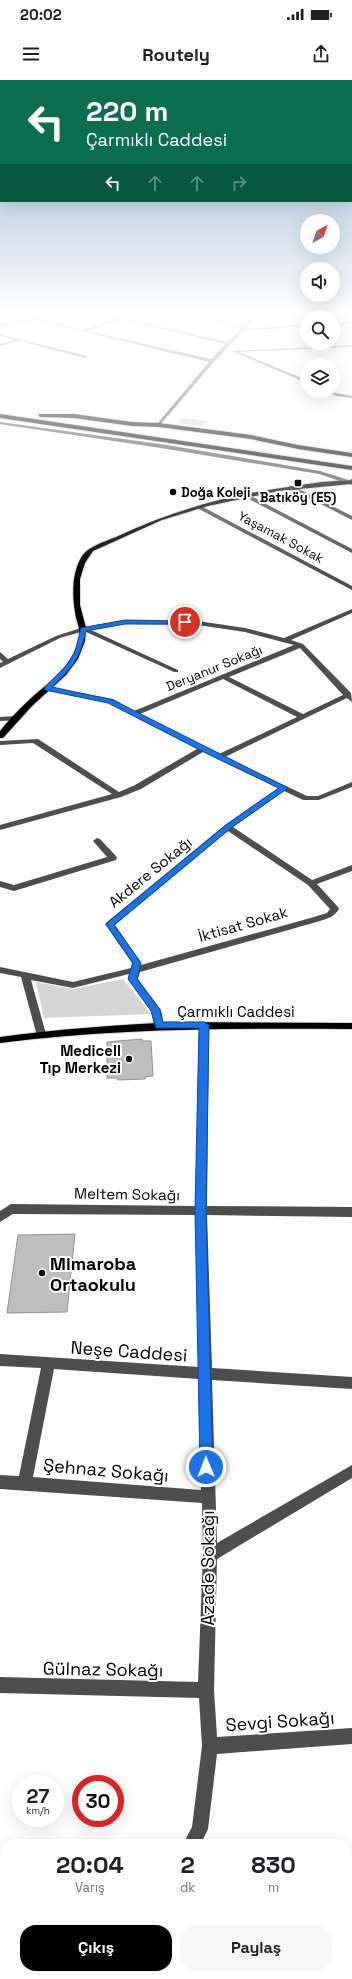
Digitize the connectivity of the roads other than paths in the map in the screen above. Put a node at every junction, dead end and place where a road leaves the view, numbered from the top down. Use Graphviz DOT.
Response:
graph roads {
  1 [pos="178,403"];
  2 [pos="0,411"];
  3 [pos="24,415"];
  4 [pos="0,416"];
  5 [pos="0,423"];
  6 [pos="159,425"];
  7 [pos="173,441"];
  8 [pos="167,447"];
  9 [pos="352,455"];
  10 [pos="352,463"];
  11 [pos="352,468"];
  12 [pos="351,482"];
  13 [pos="291,487"];
  14 [pos="248,496"];
  15 [pos="199,506"];
  16 [pos="352,518"];
  17 [pos="352,551"];
  18 [pos="352,588"];
  19 [pos="352,611"];
  20 [pos="84,629"];
  21 [pos="286,640"];
  22 [pos="301,645"];
  23 [pos="0,654"];
  24 [pos="7,663"];
  25 [pos="0,666"];
  26 [pos="176,671"];
  27 [pos="224,677"];
  28 [pos="48,688"];
  29 [pos="350,697"];
  30 [pos="135,713"];
  31 [pos="303,717"];
  32 [pos="16,718"];
  33 [pos="0,719"];
  34 [pos="0,736"];
  35 [pos="0,743"];
  36 [pos="202,748"];
  37 [pos="219,757"];
  38 [pos="352,784"];
  39 [pos="284,788"];
  40 [pos="118,795"];
  41 [pos="228,827"];
  42 [pos="0,828"];
  43 [pos="96,841"];
  44 [pos="352,868"];
  45 [pos="311,883"];
  46 [pos="0,884"];
  47 [pos="0,970"];
  48 [pos="135,970"];
  49 [pos="25,974"];
  50 [pos="204,1025"];
  51 [pos="159,1026"];
  52 [pos="352,1026"];
  53 [pos="40,1034"];
  54 [pos="0,1040"];
  55 [pos="201,1211"];
  56 [pos="352,1212"];
  57 [pos="0,1217"];
  58 [pos="0,1360"];
  59 [pos="49,1362"];
  60 [pos="204,1374"];
  61 [pos="350,1386"];
  62 [pos="352,1471"];
  63 [pos="0,1482"];
  64 [pos="25,1483"];
  65 [pos="207,1498"];
  66 [pos="210,1555"];
  67 [pos="0,1685"];
  68 [pos="206,1690"];
  69 [pos="352,1736"];
  70 [pos="210,1746"];
  71 [pos="194,1839"];
  1 -- 6 [label="street"];
  2 -- 3 [label="highway"];
  3 -- 6 [label="highway"];
  3 -- 10 [label="highway"];
  4 -- 7 [label="highway"];
  5 -- 8 [label="street"];
  6 -- 9 [label="highway"];
  7 -- 8 [label="street"];
  7 -- 11 [label="highway"];
  8 -- 12 [label="street"];
  12 -- 13 [label="main road"];
  13 -- 14 [label="main road"];
  13 -- 16 [label="street"];
  14 -- 15 [label="main road"];
  14 -- 17 [label="street"];
  15 -- 18 [label="street, Yaşamak Sokak"];
  15 -- 20 [label="main road"];
  19 -- 21 [label="street"];
  20 -- 21 [label="street"];
  20 -- 24 [label="street"];
  20 -- 26 [label="street"];
  20 -- 28 [label="main road"];
  21 -- 22 [label="street"];
  22 -- 27 [label="street, Deryanur Sokağı"];
  22 -- 29 [label="street"];
  23 -- 24 [label="street"];
  24 -- 25 [label="street"];
  27 -- 30 [label="street, Deryanur Sokağı"];
  27 -- 31 [label="street"];
  28 -- 30 [label="street"];
  28 -- 32 [label="main road"];
  29 -- 31 [label="street"];
  30 -- 36 [label="street"];
  31 -- 37 [label="street"];
  32 -- 33 [label="street"];
  32 -- 34 [label="main road"];
  35 -- 40 [label="street"];
  36 -- 37 [label="street"];
  36 -- 40 [label="street"];
  37 -- 39 [label="street"];
  38 -- 39 [label="street"];
  39 -- 41 [label="street, Akdere Sokağı"];
  40 -- 42 [label="street"];
  41 -- 45 [label="street, İktisat Sokak"];
  41 -- 48 [label="street, Akdere Sokağı"];
  43 -- 46 [label="street"];
  44 -- 45 [label="street"];
  45 -- 48 [label="street, İktisat Sokak"];
  47 -- 49 [label="street, İktisat Sokak"];
  48 -- 49 [label="street, İktisat Sokak"];
  48 -- 51 [label="street, Akdere Sokağı"];
  49 -- 53 [label="street"];
  50 -- 51 [label="main road, Çarmıklı Caddesi"];
  50 -- 52 [label="main road, Çarmıklı Caddesi"];
  50 -- 55 [label="street, Azade Sokağı"];
  51 -- 53 [label="main road, Çarmıklı Caddesi"];
  53 -- 54 [label="main road, Çarmıklı Caddesi"];
  55 -- 56 [label="street, Meltem Sokağı"];
  55 -- 57 [label="street, Meltem Sokağı"];
  55 -- 60 [label="street, Azade Sokağı"];
  58 -- 59 [label="street, Neşe Caddesi"];
  59 -- 60 [label="street, Neşe Caddesi"];
  59 -- 64 [label="street"];
  60 -- 61 [label="street, Neşe Caddesi"];
  60 -- 65 [label="street, Azade Sokağı"];
  62 -- 66 [label="street"];
  63 -- 64 [label="street, Şehnaz Sokağı"];
  64 -- 65 [label="street, Şehnaz Sokağı"];
  65 -- 66 [label="street, Azade Sokağı"];
  66 -- 68 [label="street, Azade Sokağı"];
  67 -- 68 [label="street, Gülnaz Sokağı"];
  68 -- 70 [label="street, Azade Sokağı"];
  69 -- 70 [label="street, Sevgi Sokağı"];
  70 -- 71 [label="street, Azade Sokağı"];
}
